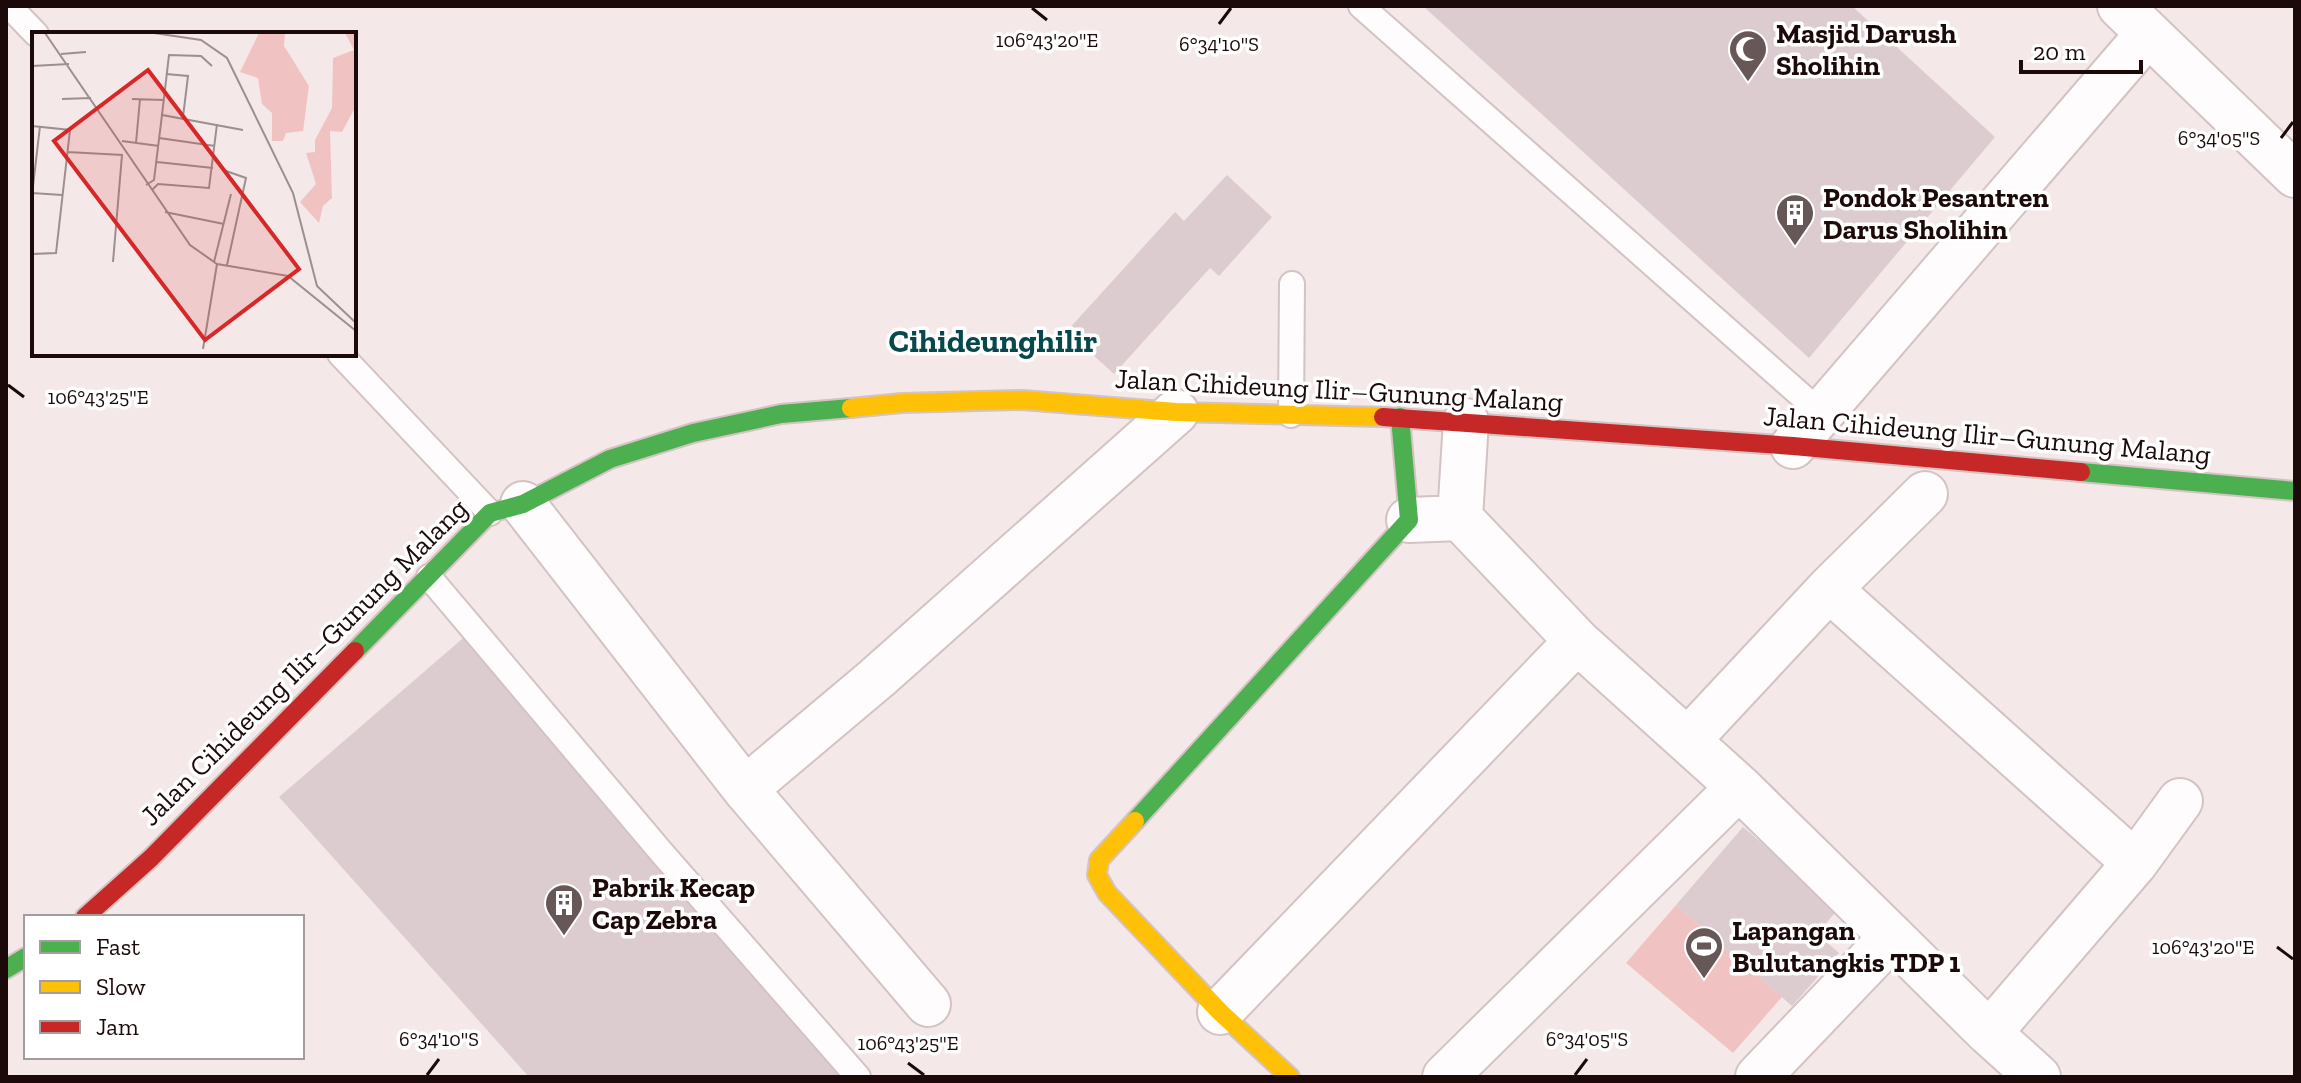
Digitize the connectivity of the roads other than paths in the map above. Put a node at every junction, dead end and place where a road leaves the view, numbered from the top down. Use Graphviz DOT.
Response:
graph roads {
  1 [pos="9,6"];
  2 [pos="1364,7"];
  3 [pos="2134,20"];
  4 [pos="34,32"];
  5 [pos="2295,175"];
  6 [pos="1292,284"];
  7 [pos="342,356"];
  8 [pos="1176,412"];
  9 [pos="1821,413"];
  10 [pos="1291,415"];
  11 [pos="1400,417"];
  12 [pos="1466,421"];
  13 [pos="1793,446"];
  14 [pos="2295,491"];
  15 [pos="1925,494"];
  16 [pos="507,509"];
  17 [pos="1460,518"];
  18 [pos="1409,520"];
  19 [pos="429,577"];
  20 [pos="1829,589"];
  21 [pos="1577,641"];
  22 [pos="1688,740"];
  23 [pos="1739,787"];
  24 [pos="745,789"];
  25 [pos="2180,801"];
  26 [pos="2135,863"];
  27 [pos="87,915"];
  28 [pos="1892,937"];
  29 [pos="24,958"];
  30 [pos="6,969"];
  31 [pos="928,1004"];
  32 [pos="1220,1012"];
  33 [pos="1989,1033"];
  34 [pos="858,1077"];
  35 [pos="1290,1077"];
  36 [pos="1445,1077"];
  37 [pos="1758,1077"];
  38 [pos="2038,1077"];
  1 -- 4 [label="lane"];
  2 -- 9 [label="lane"];
  3 -- 5 [label="street"];
  3 -- 9 [label="street"];
  6 -- 10 [label="lane"];
  7 -- 16 [label="lane"];
  8 -- 10 [label="main road, Jalan Cihideung Ilir–Gunung Malang"];
  8 -- 16 [label="main road, Jalan Cihideung Ilir–Gunung Malang"];
  8 -- 24 [label="street"];
  9 -- 13 [label="street"];
  10 -- 11 [label="main road, Jalan Cihideung Ilir–Gunung Malang"];
  11 -- 12 [label="main road, Jalan Cihideung Ilir–Gunung Malang"];
  11 -- 18 [label="main road"];
  12 -- 13 [label="main road, Jalan Cihideung Ilir–Gunung Malang"];
  12 -- 17 [label="street"];
  13 -- 14 [label="main road, Jalan Cihideung Ilir–Gunung Malang"];
  15 -- 20 [label="street"];
  16 -- 19 [label="main road, Jalan Cihideung Ilir–Gunung Malang"];
  16 -- 24 [label="street"];
  17 -- 18 [label="street"];
  17 -- 21 [label="street"];
  18 -- 32 [label="main road"];
  19 -- 27 [label="main road, Jalan Cihideung Ilir–Gunung Malang"];
  19 -- 34 [label="lane"];
  20 -- 22 [label="street"];
  20 -- 26 [label="street"];
  21 -- 22 [label="street"];
  21 -- 32 [label="street"];
  22 -- 23 [label="street"];
  23 -- 28 [label="street"];
  23 -- 36 [label="street"];
  24 -- 31 [label="street"];
  25 -- 26 [label="street"];
  26 -- 33 [label="street"];
  28 -- 33 [label="street"];
  28 -- 37 [label="street"];
  29 -- 30 [label="main road"];
  32 -- 35 [label="main road"];
  33 -- 38 [label="street"];
}
